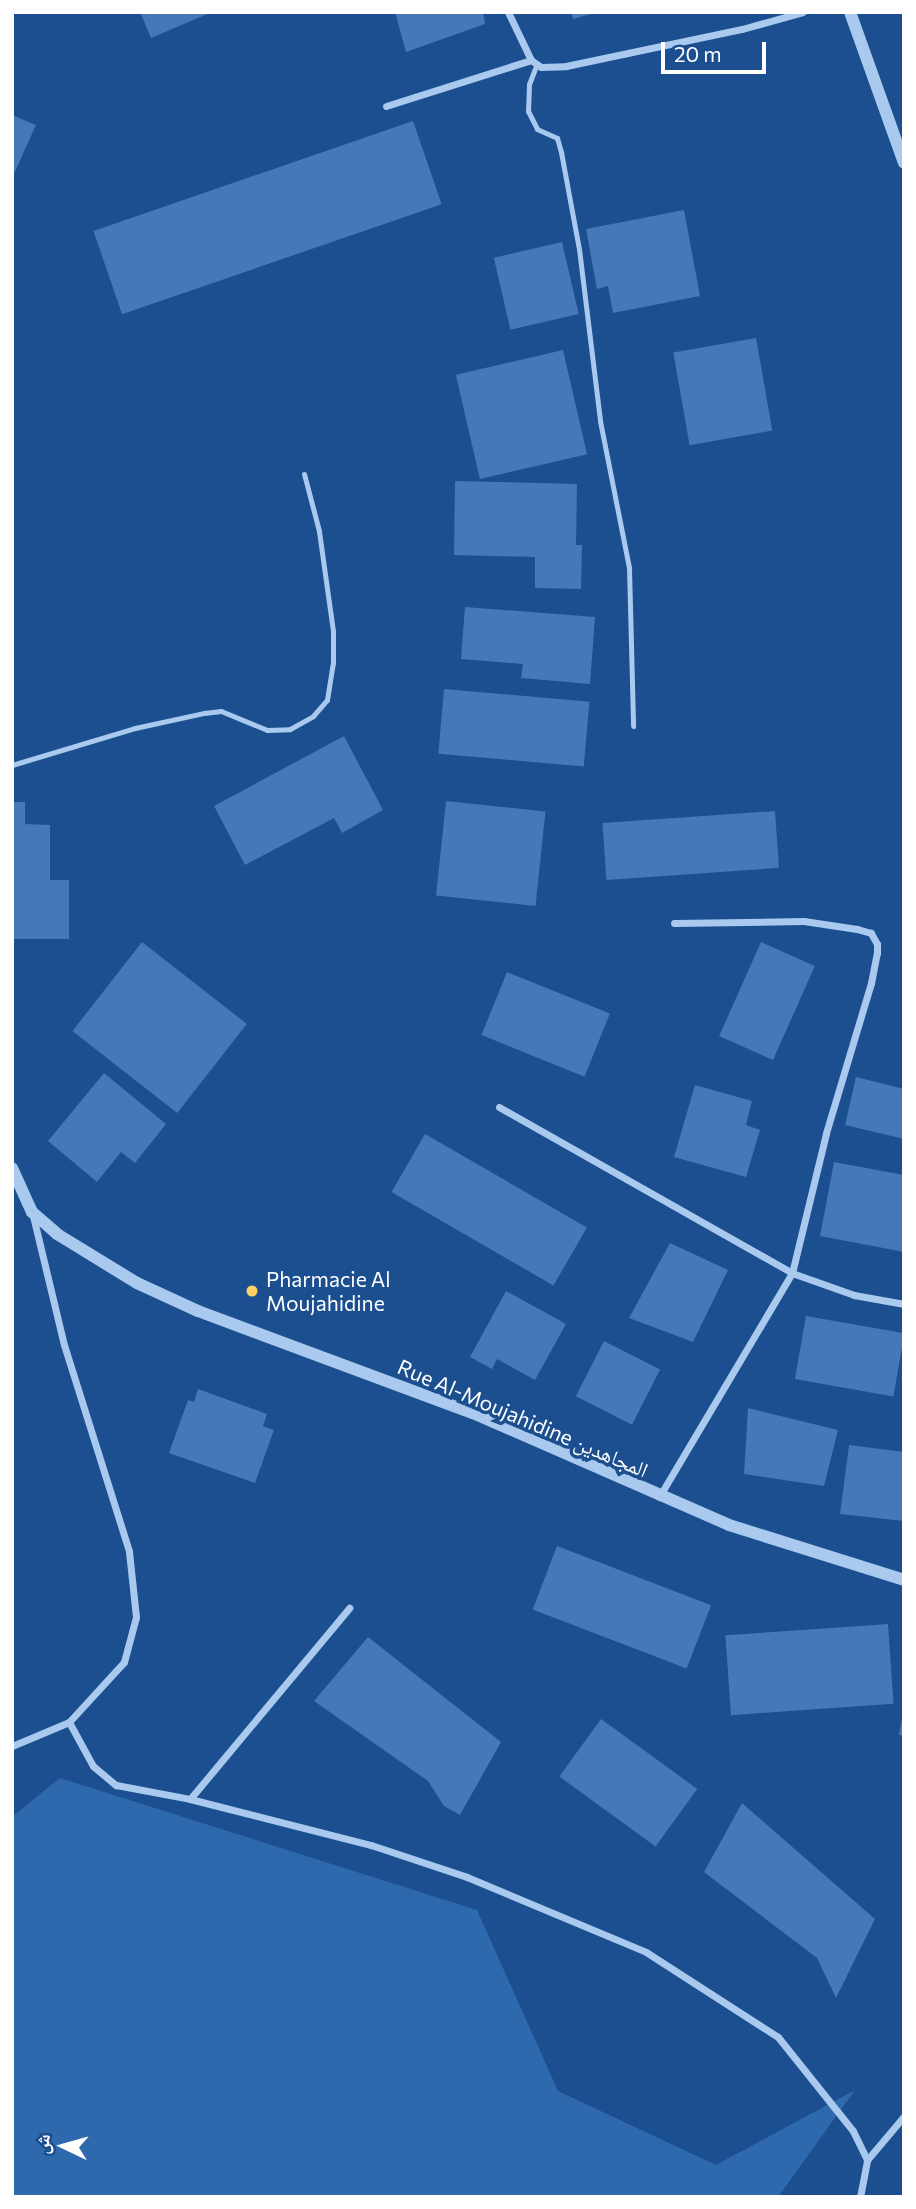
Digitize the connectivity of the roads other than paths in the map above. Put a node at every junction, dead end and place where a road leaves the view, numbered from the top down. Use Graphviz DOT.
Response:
graph roads {
  1 [pos="509,12"];
  2 [pos="803,12"];
  3 [pos="850,12"];
  4 [pos="534,63"];
  5 [pos="386,106"];
  6 [pos="904,163"];
  7 [pos="304,474"];
  8 [pos="633,726"];
  9 [pos="12,765"];
  10 [pos="674,923"];
  11 [pos="499,1107"];
  12 [pos="12,1168"];
  13 [pos="32,1212"];
  14 [pos="792,1273"];
  15 [pos="904,1304"];
  16 [pos="659,1497"];
  17 [pos="904,1580"];
  18 [pos="349,1608"];
  19 [pos="69,1722"];
  20 [pos="12,1746"];
  21 [pos="190,1799"];
  22 [pos="904,2116"];
  23 [pos="867,2160"];
  24 [pos="860,2197"];
  1 -- 4 [label="street"];
  2 -- 4 [label="street"];
  3 -- 6 [label="street"];
  4 -- 5 [label="street"];
  4 -- 8 [label="lane"];
  7 -- 9 [label="lane"];
  10 -- 14 [label="street"];
  11 -- 14 [label="street"];
  12 -- 13 [label="street, Rue Al-Moujahidine المجاهدين"];
  13 -- 16 [label="street, Rue Al-Moujahidine المجاهدين"];
  13 -- 19 [label="street"];
  14 -- 15 [label="street"];
  14 -- 16 [label="street"];
  16 -- 17 [label="street, Rue Al-Moujahidine المجاهدين"];
  18 -- 21 [label="street"];
  19 -- 20 [label="street"];
  19 -- 21 [label="street"];
  21 -- 23 [label="street"];
  22 -- 23 [label="street"];
  23 -- 24 [label="street"];
}
